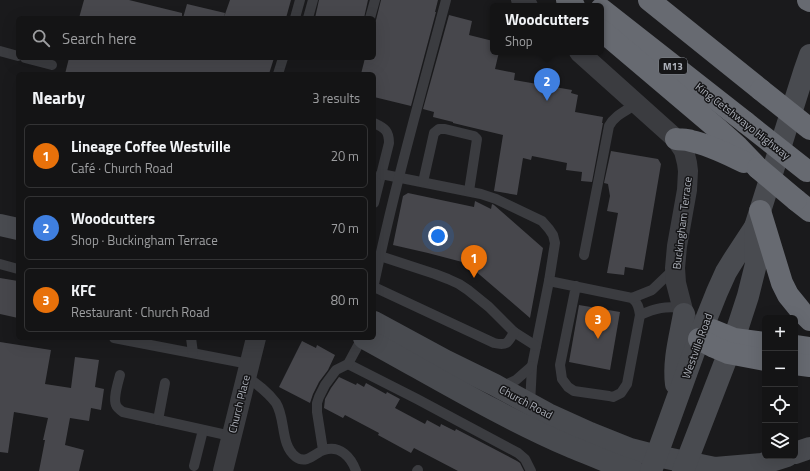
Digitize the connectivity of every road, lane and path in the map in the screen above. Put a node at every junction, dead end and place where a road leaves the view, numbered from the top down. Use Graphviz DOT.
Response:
graph roads {
  1 [pos="300,0"];
  2 [pos="313,0"];
  3 [pos="375,0"];
  4 [pos="446,0"];
  5 [pos="649,0"];
  6 [pos="604,11"];
  7 [pos="296,16"];
  8 [pos="309,16"];
  9 [pos="371,16"];
  10 [pos="604,33"];
  11 [pos="0,51"];
  12 [pos="16,55"];
  13 [pos="582,55"];
  14 [pos="810,55"];
  15 [pos="33,60"];
  16 [pos="282,60"];
  17 [pos="52,65"];
  18 [pos="279,72"];
  19 [pos="636,104"];
  20 [pos="376,124"];
  21 [pos="810,128"];
  22 [pos="676,139"];
  23 [pos="758,168"];
  24 [pos="808,172"];
  25 [pos="381,174"];
  26 [pos="399,178"];
  27 [pos="423,182"];
  28 [pos="469,191"];
  29 [pos="376,193"];
  30 [pos="803,205"];
  31 [pos="758,219"];
  32 [pos="0,225"];
  33 [pos="16,229"];
  34 [pos="584,255"];
  35 [pos="380,256"];
  36 [pos="0,264"];
  37 [pos="16,268"];
  38 [pos="675,268"];
  39 [pos="376,275"];
  40 [pos="549,281"];
  41 [pos="376,286"];
  42 [pos="576,286"];
  43 [pos="632,298"];
  44 [pos="683,311"];
  45 [pos="640,315"];
  46 [pos="810,320"];
  47 [pos="376,323"];
  48 [pos="514,332"];
  49 [pos="702,333"];
  50 [pos="125,340"];
  51 [pos="191,340"];
  52 [pos="256,340"];
  53 [pos="362,340"];
  54 [pos="367,340"];
  55 [pos="762,343"];
  56 [pos="536,346"];
  57 [pos="731,346"];
  58 [pos="798,346"];
  59 [pos="810,348"];
  60 [pos="193,353"];
  61 [pos="762,359"];
  62 [pos="348,364"];
  63 [pos="798,364"];
  64 [pos="532,366"];
  65 [pos="810,366"];
  66 [pos="248,370"];
  67 [pos="120,375"];
  68 [pos="165,383"];
  69 [pos="500,388"];
  70 [pos="679,393"];
  71 [pos="530,404"];
  72 [pos="158,420"];
  73 [pos="203,430"];
  74 [pos="231,436"];
  75 [pos="810,448"];
  76 [pos="323,450"];
  77 [pos="585,452"];
  78 [pos="798,452"];
  79 [pos="778,459"];
  80 [pos="654,463"];
  81 [pos="194,466"];
  82 [pos="685,466"];
  83 [pos="710,469"];
  84 [pos="223,471"];
  85 [pos="356,471"];
  86 [pos="531,471"];
  87 [pos="606,471"];
  88 [pos="634,471"];
  1 -- 7 [label="lane"];
  2 -- 8 [label="lane"];
  3 -- 9 [label="lane"];
  4 -- 26 [label="lane"];
  5 -- 21 [label="highway, bridge"];
  6 -- 24 [label="highway, King Cetshwayo Highway / M13, bridge"];
  10 -- 23 [label="highway"];
  11 -- 12 [label="lane"];
  13 -- 19 [label="street, Buckingham Terrace"];
  14 -- 31 [label="main road, Westville Road"];
  15 -- 17 [label="lane"];
  16 -- 18 [label="lane"];
  19 -- 22 [label="street, Buckingham Terrace"];
  19 -- 34 [label="lane"];
  20 -- 25 [label="lane"];
  22 -- 23 [label="highway"];
  22 -- 38 [label="street, Buckingham Terrace"];
  23 -- 30 [label="highway, bridge"];
  25 -- 26 [label="lane"];
  25 -- 29 [label="lane"];
  26 -- 27 [label="lane"];
  26 -- 35 [label="lane"];
  27 -- 28 [label="lane"];
  27 -- 28 [label="lane"];
  28 -- 40 [label="lane"];
  31 -- 46 [label="highway"];
  31 -- 49 [label="main road, Westville Road"];
  31 -- 57 [label="main road, Westville Road"];
  32 -- 33 [label="main road"];
  35 -- 39 [label="lane"];
  35 -- 48 [label="lane"];
  36 -- 37 [label="lane"];
  38 -- 43 [label="lane"];
  38 -- 44 [label="street, Buckingham Terrace"];
  40 -- 42 [label="lane"];
  40 -- 56 [label="lane"];
  41 -- 48 [label="lane"];
  42 -- 43 [label="lane"];
  42 -- 45 [label="lane"];
  43 -- 45 [label="lane"];
  44 -- 45 [label="lane"];
  44 -- 49 [label="street, Buckingham Terrace"];
  44 -- 70 [label="main road"];
  47 -- 69 [label="main road, Church Road"];
  48 -- 56 [label="lane"];
  49 -- 57 [label="highway"];
  49 -- 70 [label="main road, Westville Road"];
  50 -- 60 [label="lane"];
  51 -- 60 [label="lane"];
  52 -- 66 [label="street, Church Place"];
  53 -- 62 [label="lane"];
  54 -- 77 [label="main road, Church Road"];
  55 -- 57 [label="highway"];
  56 -- 64 [label="lane"];
  57 -- 61 [label="highway"];
  57 -- 82 [label="main road, Westville Road"];
  58 -- 59 [label="highway"];
  60 -- 66 [label="lane"];
  62 -- 76 [label="lane"];
  62 -- 86 [label="lane"];
  63 -- 65 [label="highway"];
  64 -- 69 [label="lane"];
  64 -- 71 [label="lane"];
  66 -- 74 [label="street, Church Place"];
  66 -- 76 [label="lane"];
  67 -- 72 [label="lane"];
  68 -- 72 [label="lane"];
  69 -- 71 [label="main road, Church Road"];
  70 -- 80 [label="main road, Westville Road"];
  71 -- 80 [label="main road, Church Road"];
  72 -- 73 [label="lane"];
  73 -- 74 [label="lane"];
  73 -- 81 [label="lane"];
  74 -- 84 [label="street, Church Place"];
  75 -- 78 [label="main road"];
  76 -- 85 [label="lane"];
  77 -- 87 [label="main road"];
  77 -- 88 [label="main road, Church Road"];
  79 -- 83 [label="main road"];
  80 -- 82 [label="main road, Church Road"];
  82 -- 83 [label="main road"];
}
